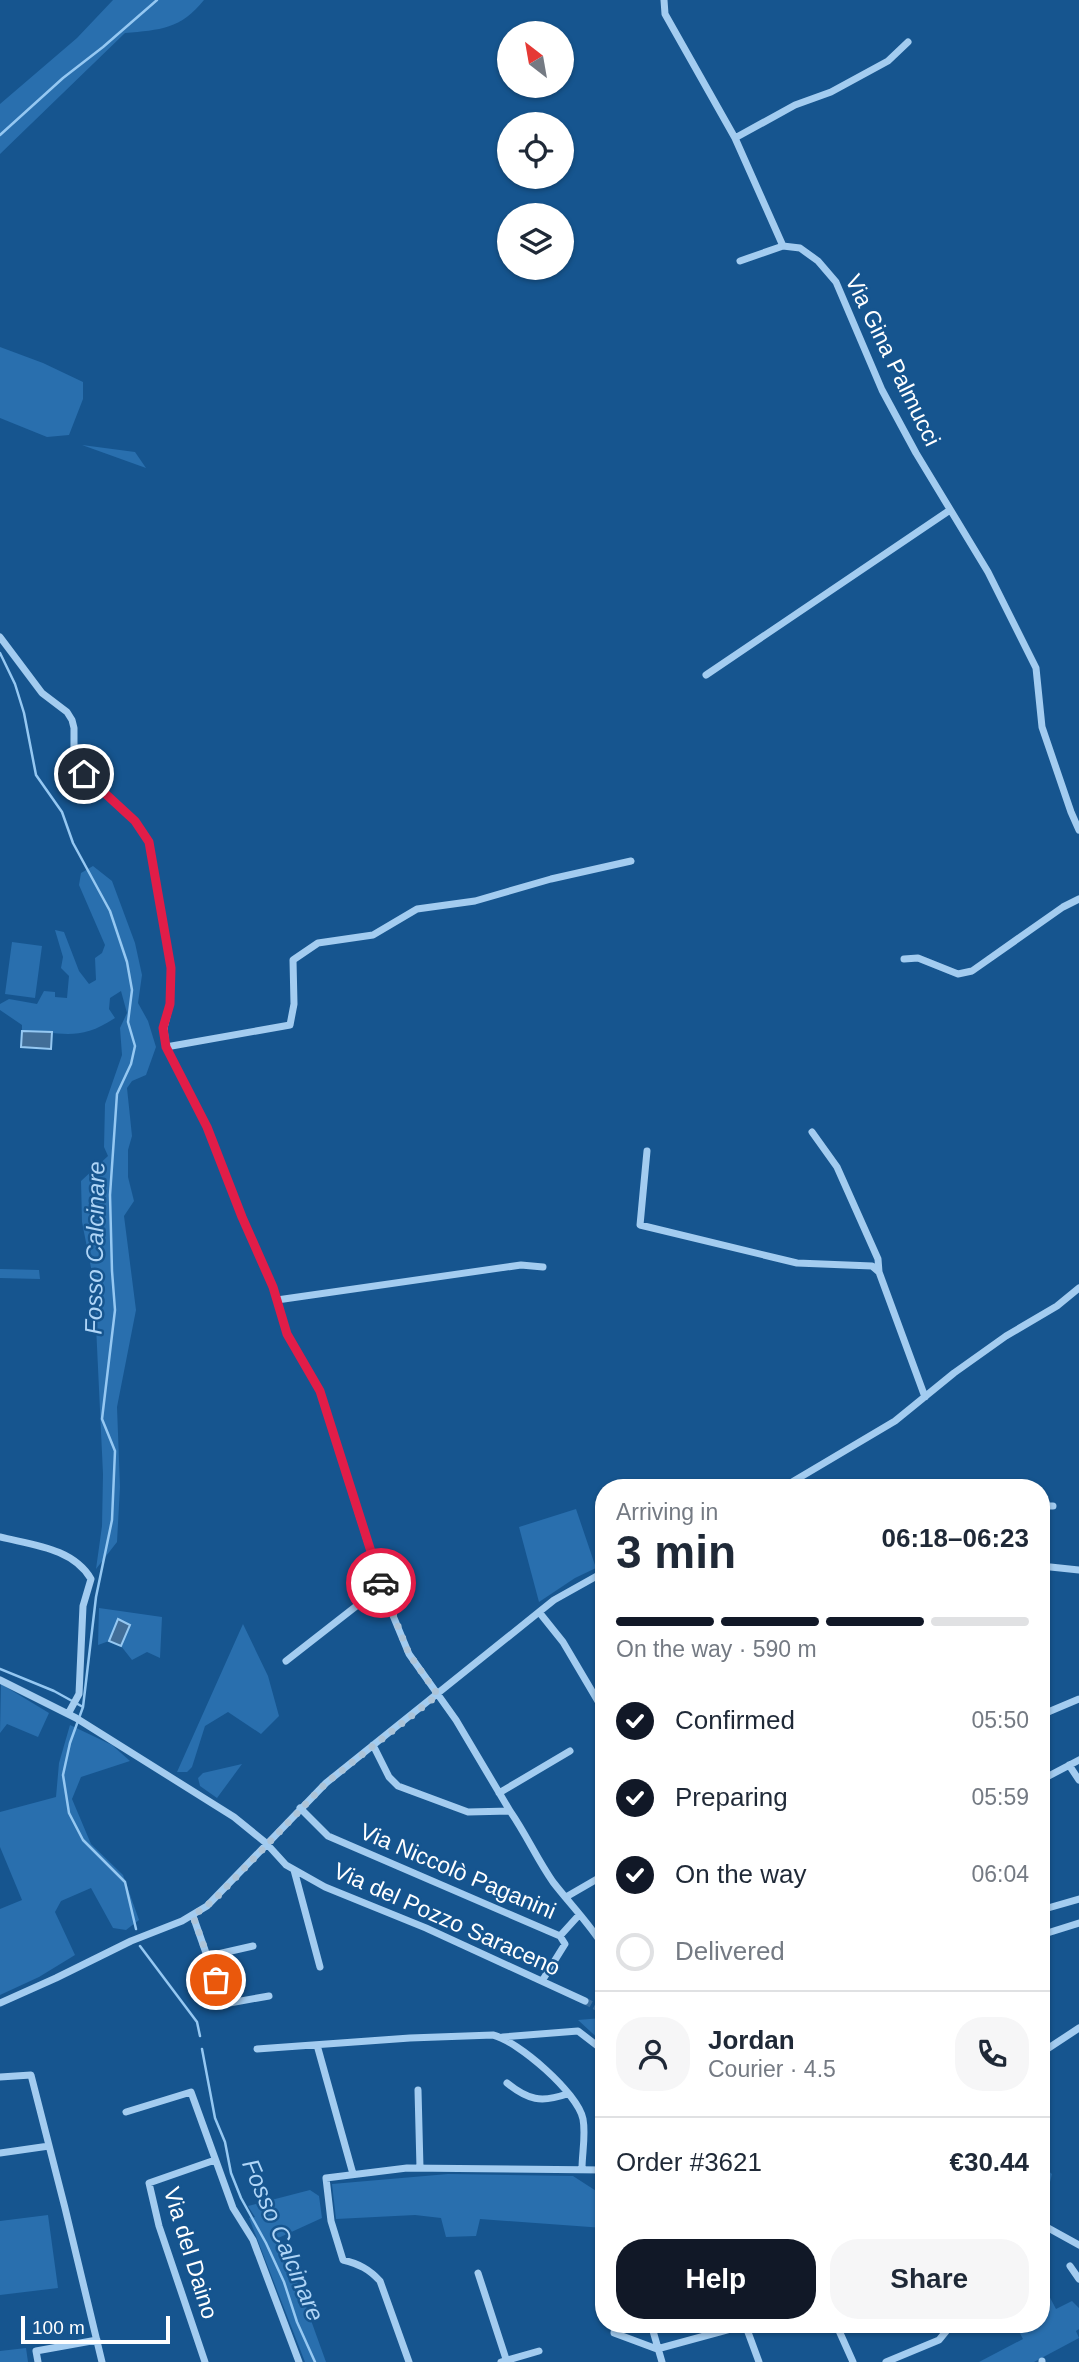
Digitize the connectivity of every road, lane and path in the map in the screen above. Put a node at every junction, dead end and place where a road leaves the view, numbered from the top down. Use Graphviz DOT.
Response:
graph roads {
  1 [pos="664,0"];
  2 [pos="908,41"];
  3 [pos="735,138"];
  4 [pos="783,246"];
  5 [pos="740,261"];
  6 [pos="950,510"];
  7 [pos="0,637"];
  8 [pos="706,675"];
  9 [pos="1079,830"];
  10 [pos="631,861"];
  11 [pos="1079,899"];
  12 [pos="904,959"];
  13 [pos="166,1047"];
  14 [pos="812,1132"];
  15 [pos="647,1151"];
  16 [pos="543,1267"];
  17 [pos="879,1272"];
  18 [pos="1079,1288"];
  19 [pos="277,1300"];
  20 [pos="925,1396"];
  21 [pos="797,1479"];
  22 [pos="0,1537"];
  23 [pos="1050,1567"];
  24 [pos="1079,1570"];
  25 [pos="595,1578"];
  26 [pos="382,1586"];
  27 [pos="539,1612"];
  28 [pos="286,1661"];
  29 [pos="0,1680"];
  30 [pos="438,1695"];
  31 [pos="595,1696"];
  32 [pos="1079,1699"];
  33 [pos="1050,1711"];
  34 [pos="68,1714"];
  35 [pos="373,1745"];
  36 [pos="570,1751"];
  37 [pos="1079,1760"];
  38 [pos="1069,1765"];
  39 [pos="1050,1775"];
  40 [pos="1079,1780"];
  41 [pos="499,1793"];
  42 [pos="300,1808"];
  43 [pos="510,1811"];
  44 [pos="266,1843"];
  45 [pos="294,1870"];
  46 [pos="595,1880"];
  47 [pos="566,1897"];
  48 [pos="1079,1899"];
  49 [pos="1050,1907"];
  50 [pos="579,1915"];
  51 [pos="193,1916"];
  52 [pos="1079,1923"];
  53 [pos="595,1932"];
  54 [pos="1050,1932"];
  55 [pos="560,1936"];
  56 [pos="253,1946"];
  57 [pos="209,1956"];
  58 [pos="320,1967"];
  59 [pos="542,1981"];
  60 [pos="269,1996"];
  61 [pos="585,2001"];
  62 [pos="0,2003"];
  63 [pos="1079,2028"];
  64 [pos="503,2037"];
  65 [pos="595,2044"];
  66 [pos="317,2045"];
  67 [pos="1050,2047"];
  68 [pos="257,2049"];
  69 [pos="0,2077"];
  70 [pos="507,2082"];
  71 [pos="418,2090"];
  72 [pos="568,2094"];
  73 [pos="126,2112"];
  74 [pos="49,2146"];
  75 [pos="0,2153"];
  76 [pos="215,2160"];
  77 [pos="420,2168"];
  78 [pos="582,2169"];
  79 [pos="595,2169"];
  80 [pos="353,2174"];
  81 [pos="1050,2229"];
  82 [pos="1079,2245"];
  83 [pos="1070,2266"];
  84 [pos="478,2273"];
  85 [pos="1079,2279"];
  86 [pos="614,2333"];
  87 [pos="653,2333"];
  88 [pos="713,2333"];
  89 [pos="748,2333"];
  90 [pos="840,2333"];
  91 [pos="945,2333"];
  92 [pos="97,2340"];
  93 [pos="657,2349"];
  94 [pos="539,2351"];
  95 [pos="504,2361"];
  96 [pos="38,2362"];
  97 [pos="102,2362"];
  98 [pos="205,2362"];
  99 [pos="299,2362"];
  100 [pos="408,2362"];
  101 [pos="662,2362"];
  102 [pos="759,2362"];
  103 [pos="853,2362"];
  104 [pos="886,2362"];
  1 -- 3 [label="street"];
  2 -- 3 [label="street"];
  3 -- 4 [label="street"];
  4 -- 5 [label="street"];
  4 -- 6 [label="street, Via Gina Palmucci"];
  6 -- 8 [label="street"];
  6 -- 9 [label="street, Via Gina Palmucci"];
  7 -- 13 [label="street"];
  10 -- 13 [label="street"];
  11 -- 12 [label="street"];
  13 -- 19 [label="street"];
  14 -- 17 [label="street"];
  15 -- 17 [label="street"];
  16 -- 19 [label="street"];
  17 -- 20 [label="street"];
  18 -- 20 [label="street"];
  19 -- 26 [label="street"];
  20 -- 21 [label="street"];
  22 -- 34 [label="street"];
  23 -- 24 [label="street"];
  25 -- 27 [label="street"];
  26 -- 28 [label="street"];
  26 -- 30 [label="street"];
  27 -- 30 [label="street"];
  27 -- 31 [label="street"];
  29 -- 34 [label="street, Via del Pozzo Saraceno"];
  30 -- 35 [label="street"];
  30 -- 41 [label="street"];
  32 -- 33 [label="street"];
  34 -- 44 [label="street, Via del Pozzo Saraceno"];
  35 -- 42 [label="street"];
  35 -- 43 [label="street"];
  36 -- 41 [label="street"];
  37 -- 38 [label="street"];
  38 -- 39 [label="street"];
  38 -- 40 [label="street"];
  41 -- 43 [label="street"];
  42 -- 44 [label="street"];
  42 -- 55 [label="street, Via Niccolò Paganini"];
  43 -- 47 [label="street"];
  44 -- 45 [label="street, Via del Pozzo Saraceno"];
  44 -- 51 [label="street"];
  45 -- 58 [label="street, Via del Pozzo Saraceno"];
  45 -- 59 [label="street, Via del Pozzo Saraceno"];
  46 -- 47 [label="street"];
  47 -- 50 [label="street"];
  48 -- 49 [label="street"];
  50 -- 53 [label="street"];
  50 -- 55 [label="street"];
  51 -- 57 [label="street"];
  51 -- 62 [label="street"];
  52 -- 54 [label="street"];
  55 -- 59 [label="street, Via Niccolò Paganini"];
  56 -- 57 [label="street"];
  57 -- 60 [label="street"];
  59 -- 61 [label="street, Via del Pozzo Saraceno"];
  63 -- 67 [label="street"];
  64 -- 65 [label="street"];
  64 -- 66 [label="street"];
  64 -- 72 [label="street"];
  66 -- 68 [label="street"];
  66 -- 80 [label="street"];
  69 -- 74 [label="street"];
  70 -- 72 [label="street"];
  71 -- 77 [label="street"];
  72 -- 78 [label="street"];
  73 -- 76 [label="street"];
  74 -- 75 [label="street"];
  74 -- 92 [label="street"];
  76 -- 98 [label="street, Via del Daino"];
  76 -- 99 [label="street"];
  77 -- 78 [label="street"];
  77 -- 80 [label="street"];
  78 -- 79 [label="street"];
  80 -- 100 [label="street"];
  81 -- 82 [label="street"];
  83 -- 85 [label="street"];
  84 -- 95 [label="street"];
  86 -- 93 [label="street"];
  87 -- 93 [label="street"];
  88 -- 93 [label="street"];
  89 -- 102 [label="street"];
  90 -- 103 [label="street"];
  91 -- 104 [label="street"];
  92 -- 96 [label="street"];
  92 -- 97 [label="street"];
  93 -- 101 [label="street"];
  94 -- 95 [label="street"];
}
